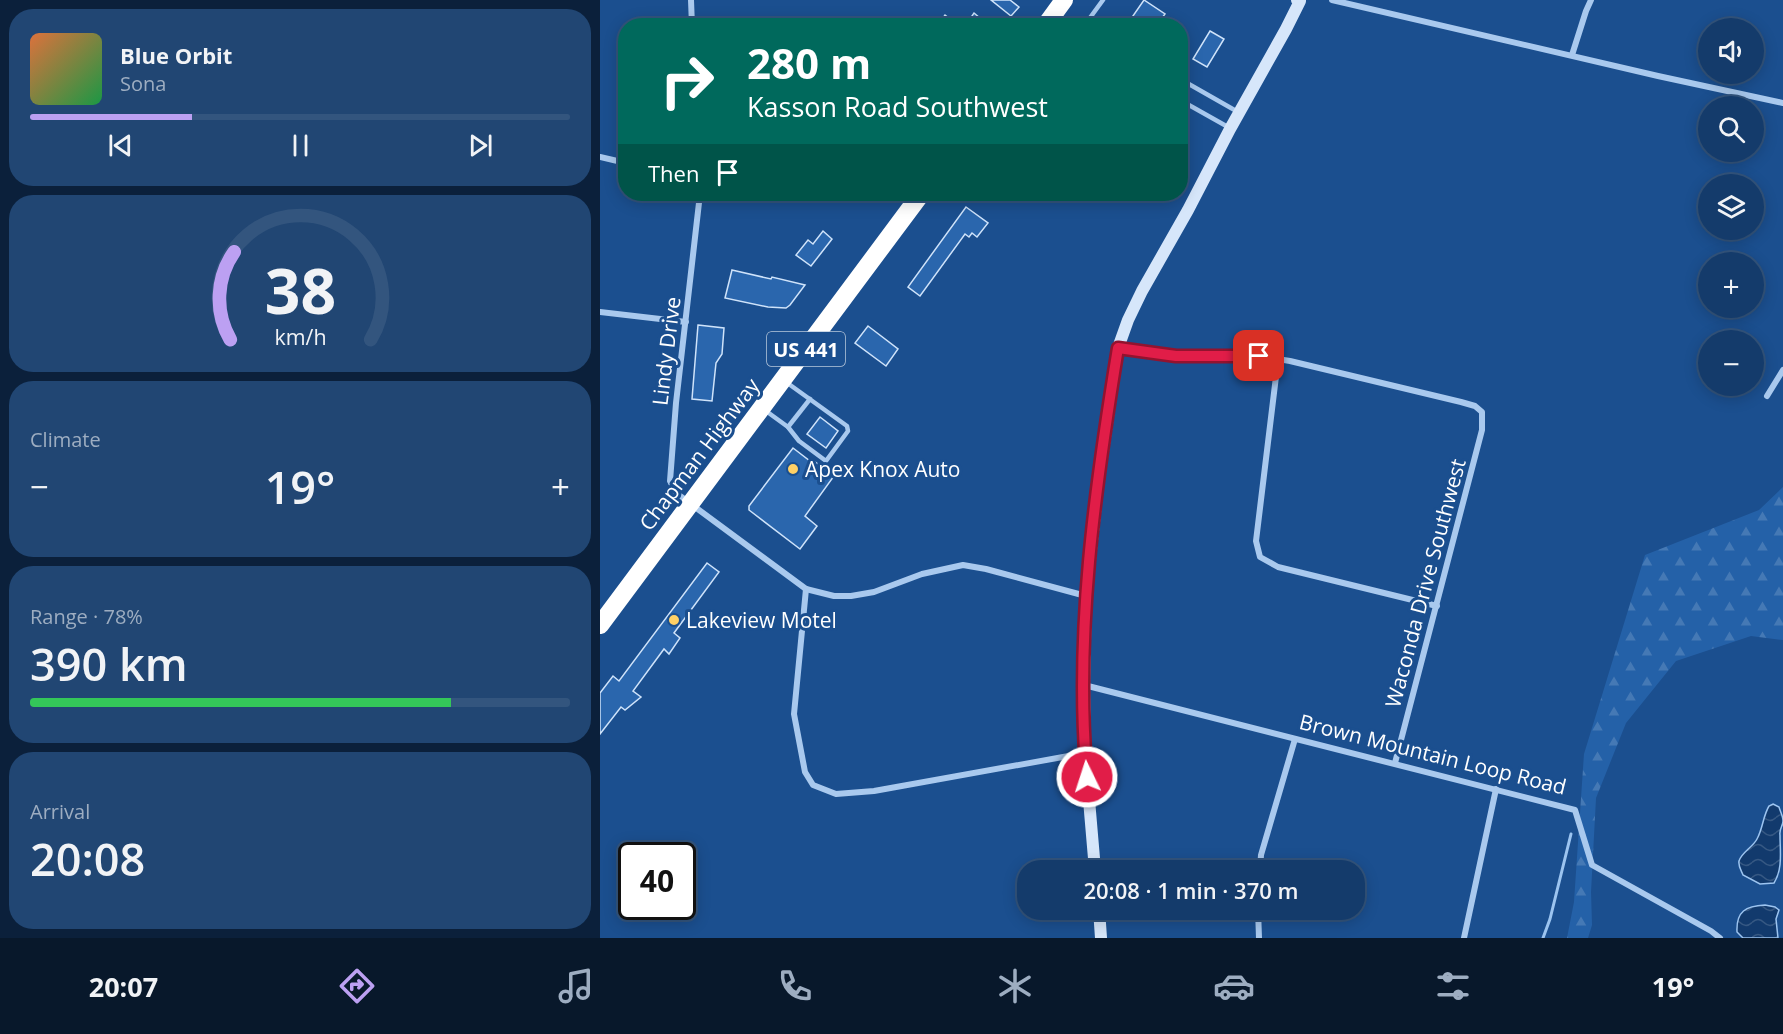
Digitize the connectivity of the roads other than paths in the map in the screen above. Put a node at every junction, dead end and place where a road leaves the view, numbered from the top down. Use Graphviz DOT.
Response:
graph roads {
  1 [pos="691,0"];
  2 [pos="1064,0"];
  3 [pos="1103,0"];
  4 [pos="1299,0"];
  5 [pos="1332,0"];
  6 [pos="1591,0"];
  7 [pos="692,18"];
  8 [pos="1051,18"];
  9 [pos="1090,18"];
  10 [pos="1572,55"];
  11 [pos="1188,83"];
  12 [pos="1783,103"];
  13 [pos="1188,105"];
  14 [pos="1239,112"];
  15 [pos="1230,129"];
  16 [pos="600,157"];
  17 [pos="618,161"];
  18 [pos="699,201"];
  19 [pos="916,201"];
  20 [pos="600,312"];
  21 [pos="686,322"];
  22 [pos="1118,348"];
  23 [pos="1278,360"];
  24 [pos="1783,370"];
  25 [pos="782,380"];
  26 [pos="1767,396"];
  27 [pos="810,399"];
  28 [pos="762,408"];
  29 [pos="788,427"];
  30 [pos="691,504"];
  31 [pos="806,589"];
  32 [pos="1086,596"];
  33 [pos="1437,606"];
  34 [pos="600,625"];
  35 [pos="1083,685"];
  36 [pos="1295,739"];
  37 [pos="1084,753"];
  38 [pos="1395,763"];
  39 [pos="1496,789"];
  40 [pos="1094,860"];
  41 [pos="1261,860"];
  42 [pos="1100,920"];
  43 [pos="1258,920"];
  44 [pos="1101,938"];
  45 [pos="1259,938"];
  46 [pos="1464,938"];
  47 [pos="1720,938"];
  1 -- 7 [label="street"];
  2 -- 8 [label="highway"];
  3 -- 9 [label="lane"];
  4 -- 14 [label="street"];
  5 -- 10 [label="street"];
  6 -- 10 [label="street"];
  10 -- 12 [label="street"];
  11 -- 14 [label="lane"];
  13 -- 15 [label="lane"];
  14 -- 15 [label="street"];
  15 -- 22 [label="street"];
  16 -- 17 [label="street"];
  18 -- 21 [label="street, Lindy Drive"];
  19 -- 25 [label="highway, Chapman Highway / US 441"];
  20 -- 21 [label="street"];
  21 -- 30 [label="street, Lindy Drive"];
  22 -- 23 [label="street"];
  22 -- 32 [label="street"];
  23 -- 33 [label="street"];
  23 -- 33 [label="street, Waconda Drive Southwest"];
  24 -- 26 [label="street"];
  25 -- 27 [label="lane"];
  25 -- 28 [label="highway, Chapman Highway / US 441"];
  27 -- 29 [label="lane"];
  27 -- 29 [label="lane"];
  28 -- 29 [label="lane"];
  28 -- 30 [label="highway, Chapman Highway / US 441"];
  30 -- 31 [label="street, Lindy Drive"];
  30 -- 34 [label="highway, Chapman Highway / US 441"];
  31 -- 32 [label="street"];
  31 -- 37 [label="street"];
  32 -- 35 [label="street"];
  33 -- 38 [label="street, Waconda Drive Southwest"];
  35 -- 36 [label="street, Brown Mountain Loop Road"];
  35 -- 37 [label="street"];
  36 -- 38 [label="street, Brown Mountain Loop Road"];
  36 -- 41 [label="street"];
  37 -- 40 [label="street"];
  38 -- 39 [label="street, Brown Mountain Loop Road"];
  39 -- 46 [label="street"];
  39 -- 47 [label="street, Brown Mountain Loop Road"];
  42 -- 44 [label="street"];
  43 -- 45 [label="street"];
}
